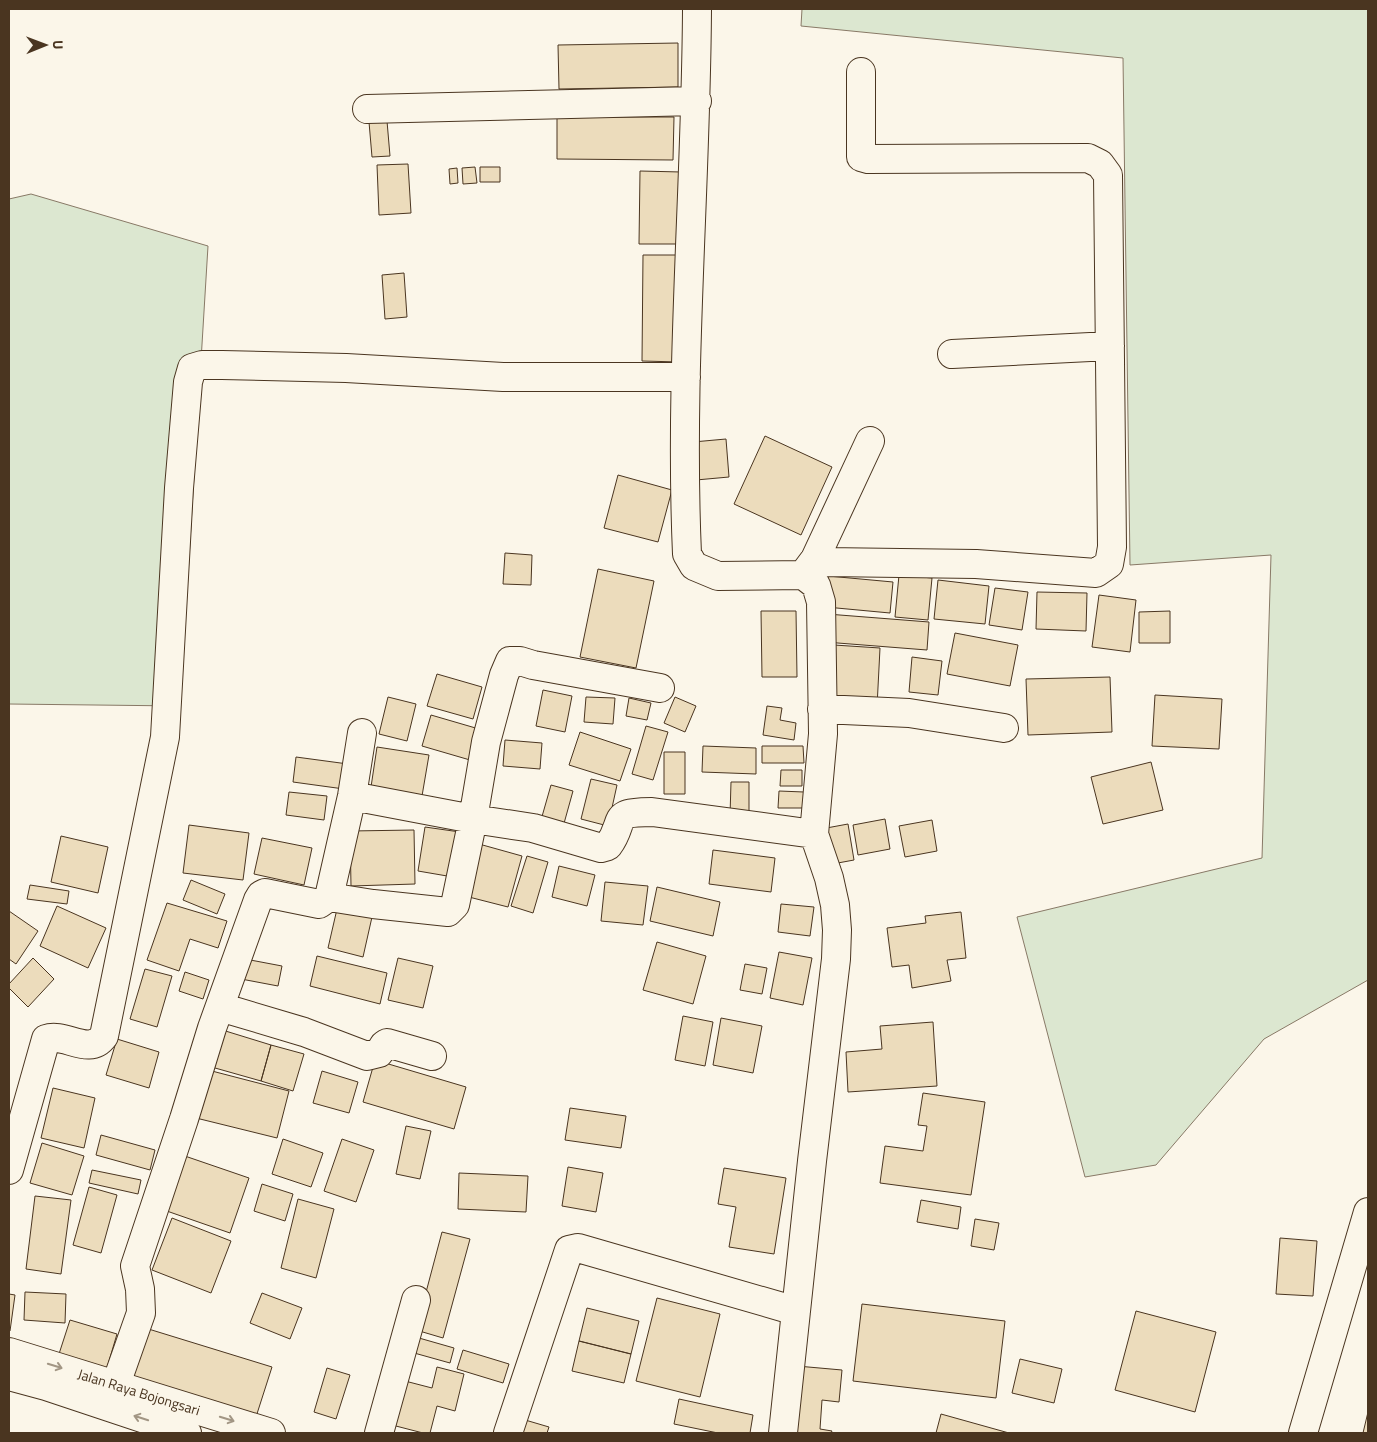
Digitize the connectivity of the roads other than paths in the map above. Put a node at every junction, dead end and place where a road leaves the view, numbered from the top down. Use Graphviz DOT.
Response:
graph roads {
  1 [pos="697,9"];
  2 [pos="861,72"];
  3 [pos="697,101"];
  4 [pos="367,109"];
  5 [pos="1110,346"];
  6 [pos="952,354"];
  7 [pos="686,376"];
  8 [pos="870,441"];
  9 [pos="809,567"];
  10 [pos="660,688"];
  11 [pos="822,710"];
  12 [pos="1004,728"];
  13 [pos="362,733"];
  14 [pos="352,796"];
  15 [pos="473,820"];
  16 [pos="814,834"];
  17 [pos="329,896"];
  18 [pos="220,1007"];
  19 [pos="432,1056"];
  20 [pos="9,1170"];
  21 [pos="1368,1212"];
  22 [pos="416,1300"];
  23 [pos="796,1311"];
  24 [pos="9,1352"];
  25 [pos="9,1376"];
  26 [pos="116,1384"];
  27 [pos="187,1433"];
  28 [pos="271,1433"];
  29 [pos="379,1433"];
  30 [pos="508,1433"];
  31 [pos="783,1433"];
  32 [pos="1303,1433"];
  1 -- 3 [label="main road"];
  2 -- 5 [label="main road"];
  3 -- 4 [label="main road"];
  3 -- 7 [label="main road"];
  5 -- 6 [label="main road"];
  5 -- 9 [label="main road"];
  7 -- 9 [label="main road"];
  7 -- 20 [label="main road"];
  8 -- 9 [label="main road"];
  9 -- 11 [label="main road"];
  10 -- 15 [label="main road"];
  11 -- 12 [label="main road"];
  11 -- 16 [label="main road"];
  13 -- 14 [label="main road"];
  14 -- 15 [label="main road"];
  14 -- 17 [label="main road"];
  15 -- 16 [label="main road"];
  15 -- 17 [label="main road"];
  16 -- 23 [label="main road"];
  17 -- 18 [label="main road"];
  18 -- 19 [label="main road"];
  18 -- 26 [label="main road"];
  21 -- 32 [label="main road"];
  22 -- 29 [label="main road"];
  23 -- 30 [label="main road"];
  23 -- 31 [label="main road"];
  24 -- 26 [label="main road, Jalan Raya Bojongsari, one-way"];
  27 -- 25 [label="main road, Jalan Raya Bojongsari, one-way"];
  26 -- 28 [label="main road, Jalan Raya Bojongsari, one-way"];
}
